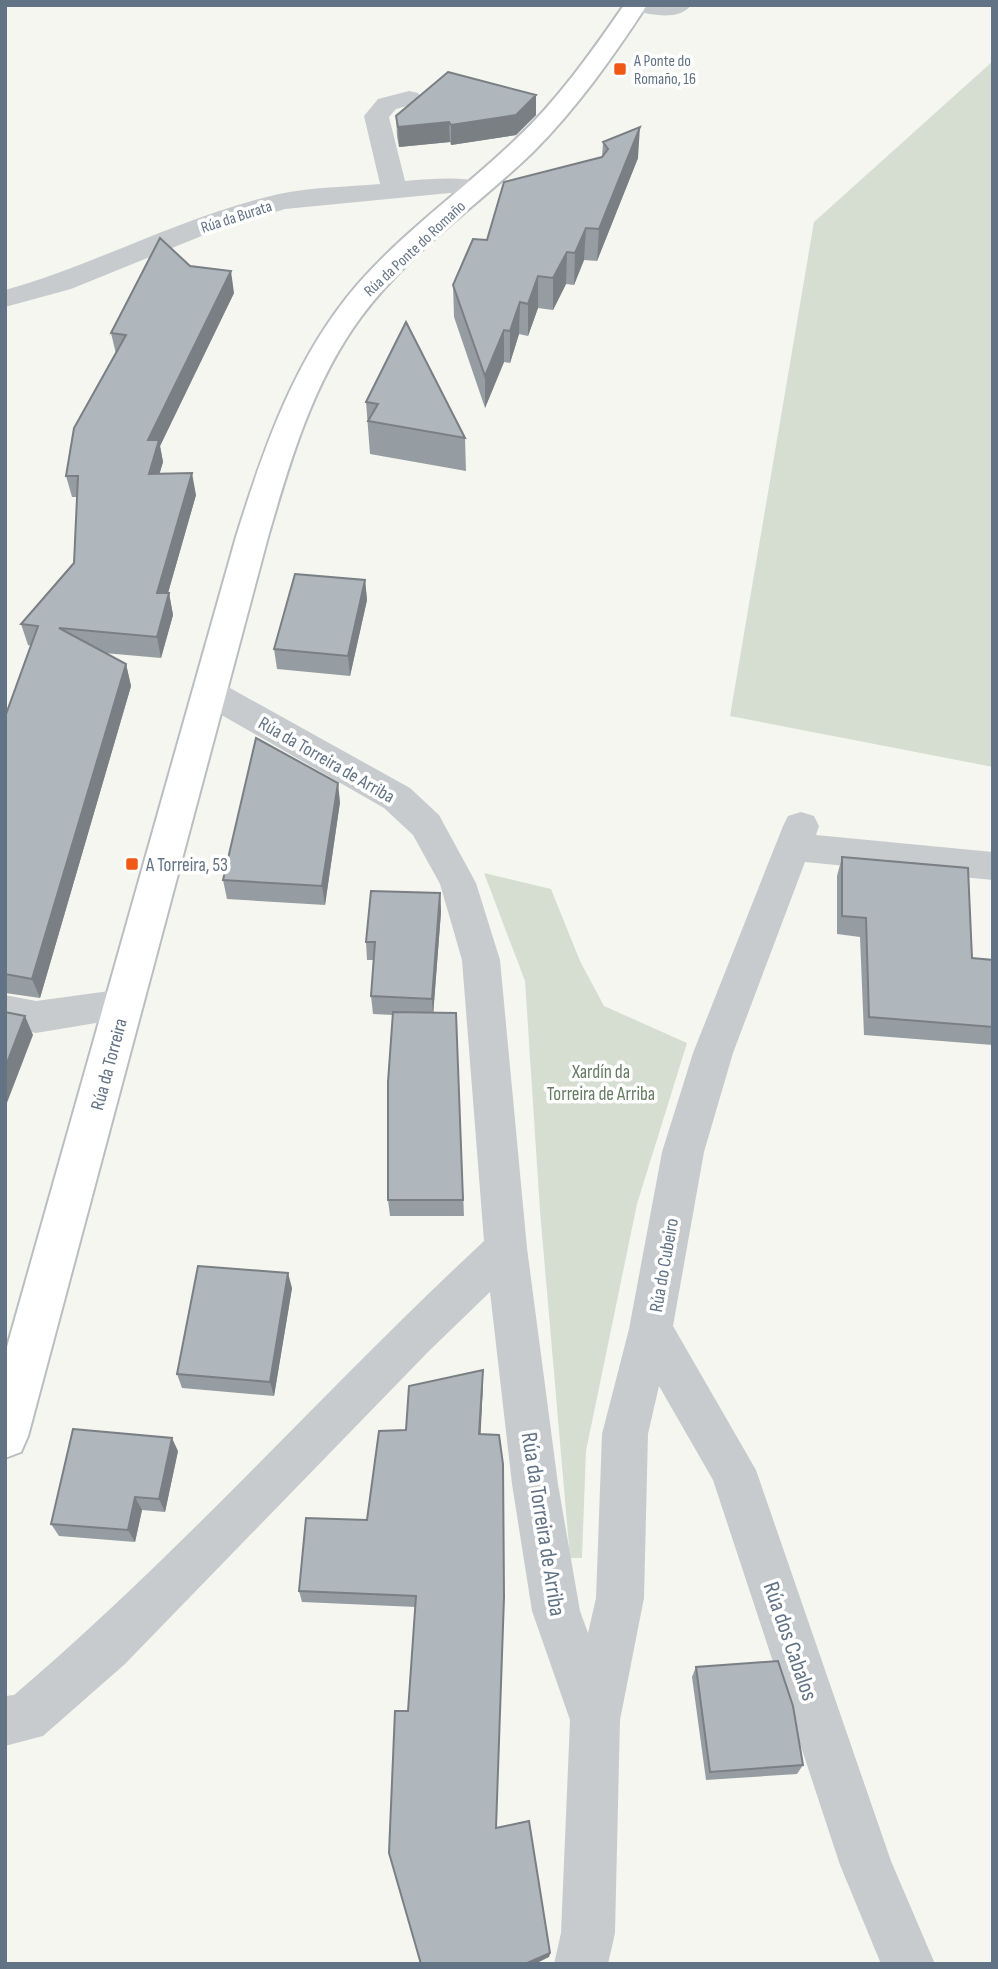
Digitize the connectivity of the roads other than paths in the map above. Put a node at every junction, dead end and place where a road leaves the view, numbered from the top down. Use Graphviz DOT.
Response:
graph roads {
  1 [pos="638,5"];
  2 [pos="680,5"];
  3 [pos="409,98"];
  4 [pos="395,191"];
  5 [pos="479,198"];
  6 [pos="5,299"];
  7 [pos="209,692"];
  8 [pos="993,866"];
  9 [pos="124,1005"];
  10 [pos="5,1011"];
  11 [pos="506,1248"];
  12 [pos="651,1329"];
  13 [pos="5,1436"];
  14 [pos="596,1720"];
  15 [pos="5,1721"];
  16 [pos="581,1964"];
  17 [pos="908,1964"];
  1 -- 2 [label="street"];
  1 -- 5 [label="main road, Rúa da Ponte do Romaño"];
  3 -- 4 [label="street"];
  4 -- 5 [label="street, Rúa da Burata"];
  4 -- 6 [label="street, Rúa da Burata"];
  5 -- 7 [label="main road, Rúa da Ponte do Romaño"];
  7 -- 9 [label="main road, Rúa da Torreira"];
  7 -- 11 [label="street, Rúa da Torreira de Arriba"];
  8 -- 12 [label="street, Rúa do Cubeiro"];
  9 -- 10 [label="street"];
  9 -- 13 [label="main road, Rúa da Torreira"];
  11 -- 14 [label="street, Rúa da Torreira de Arriba"];
  11 -- 15 [label="street"];
  12 -- 14 [label="street, Rúa do Cubeiro"];
  12 -- 17 [label="street, Rúa dos Cabalos"];
  14 -- 16 [label="street, Rúa da Torreira de Arriba"];
}
